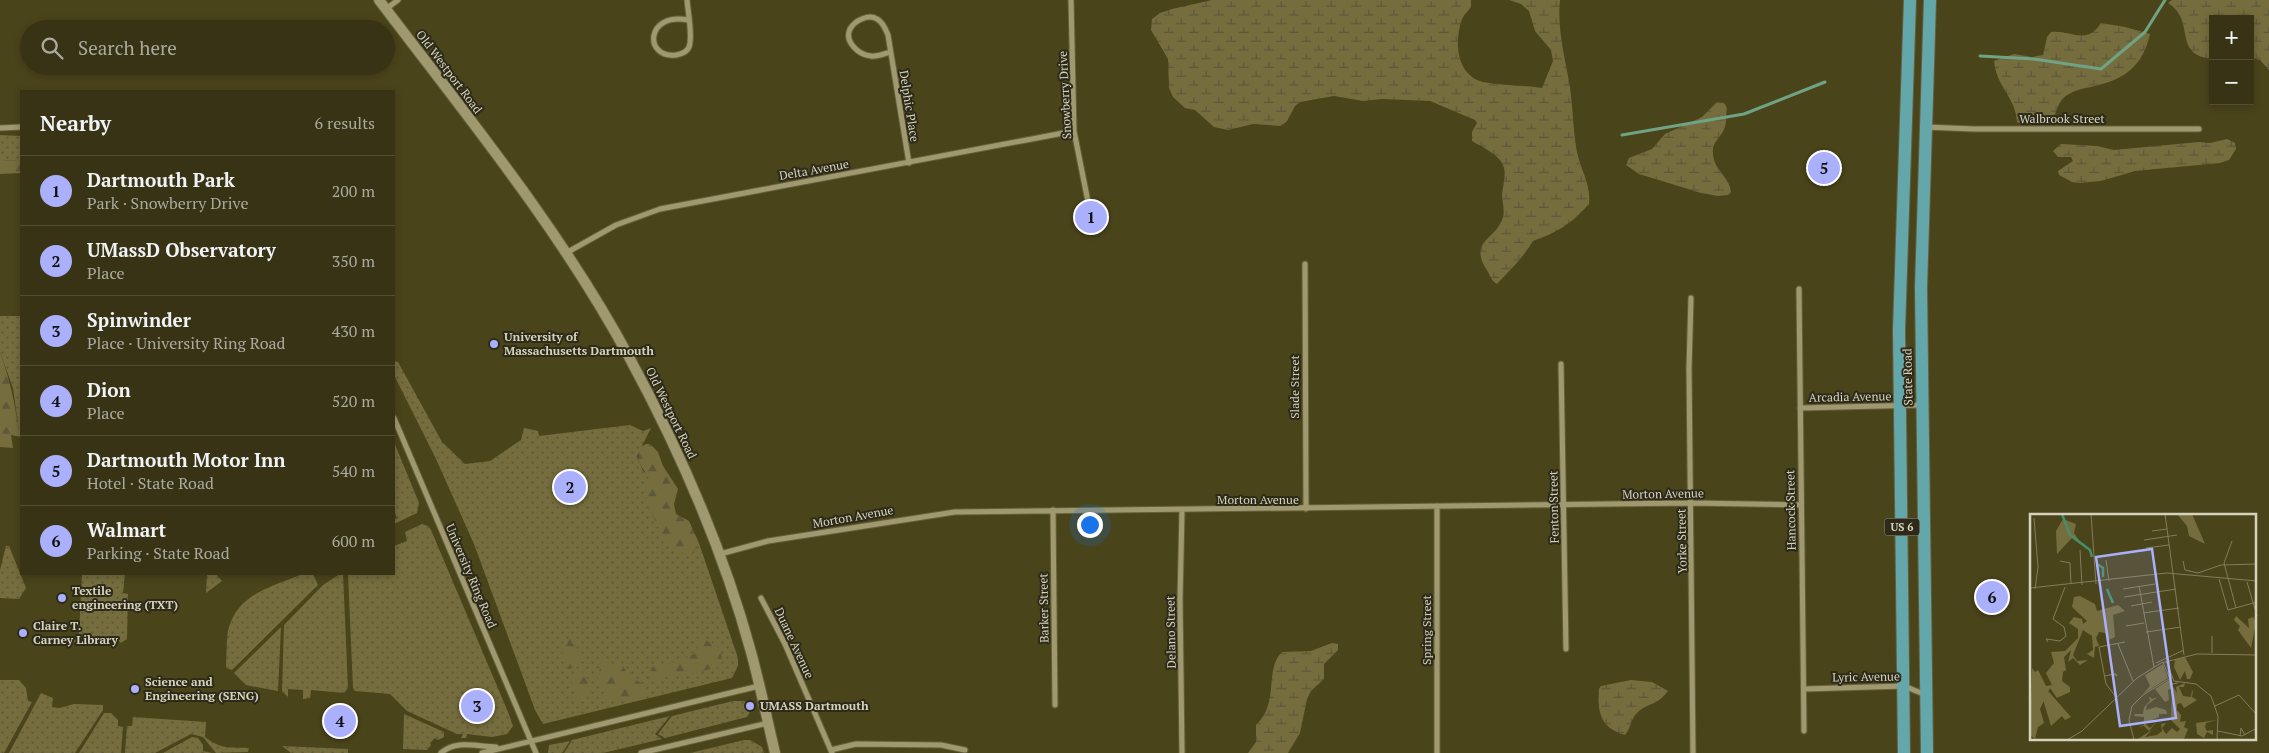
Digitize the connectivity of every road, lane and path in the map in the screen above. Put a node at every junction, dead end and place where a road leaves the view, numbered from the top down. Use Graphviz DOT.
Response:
graph roads {
  1 [pos="379,0"];
  2 [pos="398,0"];
  3 [pos="687,0"];
  4 [pos="1072,0"];
  5 [pos="1910,0"];
  6 [pos="1930,0"];
  7 [pos="386,10"];
  8 [pos="394,20"];
  9 [pos="688,20"];
  10 [pos="395,22"];
  11 [pos="890,52"];
  12 [pos="20,127"];
  13 [pos="1925,127"];
  14 [pos="0,128"];
  15 [pos="2199,129"];
  16 [pos="1074,131"];
  17 [pos="909,163"];
  18 [pos="1091,217"];
  19 [pos="566,253"];
  20 [pos="1304,264"];
  21 [pos="1798,289"];
  22 [pos="1691,298"];
  23 [pos="1561,364"];
  24 [pos="1922,405"];
  25 [pos="1900,406"];
  26 [pos="1800,408"];
  27 [pos="395,420"];
  28 [pos="1691,503"];
  29 [pos="1801,505"];
  30 [pos="1437,506"];
  31 [pos="1564,506"];
  32 [pos="1306,509"];
  33 [pos="1053,510"];
  34 [pos="1182,510"];
  35 [pos="719,554"];
  36 [pos="761,598"];
  37 [pos="1566,649"];
  38 [pos="759,686"];
  39 [pos="1904,686"];
  40 [pos="1804,688"];
  41 [pos="1926,696"];
  42 [pos="1055,705"];
  43 [pos="768,723"];
  44 [pos="1804,731"];
  45 [pos="532,741"];
  46 [pos="507,747"];
  47 [pos="965,750"];
  48 [pos="831,752"];
  49 [pos="441,753"];
  50 [pos="482,753"];
  51 [pos="536,753"];
  52 [pos="641,753"];
  53 [pos="775,753"];
  54 [pos="1182,753"];
  55 [pos="1437,753"];
  56 [pos="1693,753"];
  57 [pos="1904,753"];
  58 [pos="1928,753"];
  1 -- 7 [label="main road, Old Westport Road"];
  2 -- 7 [label="street"];
  3 -- 9 [label="street"];
  4 -- 16 [label="street, Snowberry Drive"];
  5 -- 25 [label="main road, State Road / US 6"];
  6 -- 13 [label="main road, State Road / US 6"];
  7 -- 8 [label="main road, Old Westport Road"];
  9 -- 9 [label="street"];
  10 -- 19 [label="main road, Old Westport Road"];
  11 -- 11 [label="street, Delphic Place"];
  11 -- 17 [label="street, Delphic Place"];
  12 -- 14 [label="street"];
  13 -- 15 [label="street, Walbrook Street"];
  13 -- 24 [label="main road, State Road / US 6"];
  16 -- 17 [label="street, Delta Avenue"];
  16 -- 18 [label="street, Snowberry Drive"];
  17 -- 19 [label="street, Delta Avenue"];
  19 -- 35 [label="main road, Old Westport Road"];
  20 -- 32 [label="street, Slade Street"];
  21 -- 26 [label="street, Hancock Street"];
  22 -- 28 [label="street, Yorke Street"];
  23 -- 31 [label="street, Fenton Street"];
  24 -- 25 [label="street, Arcadia Avenue"];
  24 -- 41 [label="main road, State Road / US 6"];
  25 -- 26 [label="street, Arcadia Avenue"];
  25 -- 39 [label="main road, State Road / US 6"];
  26 -- 29 [label="street, Hancock Street"];
  27 -- 45 [label="street, University Ring Road"];
  28 -- 29 [label="street, Morton Avenue"];
  28 -- 31 [label="street, Morton Avenue"];
  28 -- 56 [label="street, Yorke Street"];
  29 -- 40 [label="street, Hancock Street"];
  30 -- 31 [label="street, Morton Avenue"];
  30 -- 32 [label="street, Morton Avenue"];
  30 -- 55 [label="street, Spring Street"];
  31 -- 37 [label="street, Fenton Street"];
  32 -- 34 [label="street, Morton Avenue"];
  33 -- 34 [label="street, Morton Avenue"];
  33 -- 35 [label="street, Morton Avenue"];
  33 -- 42 [label="street, Barker Street"];
  34 -- 54 [label="street, Delano Street"];
  35 -- 38 [label="main road, Old Westport Road"];
  36 -- 48 [label="street, Duane Avenue"];
  38 -- 43 [label="main road, Old Westport Road"];
  38 -- 45 [label="street"];
  39 -- 40 [label="street, Lyric Avenue"];
  39 -- 41 [label="street, Lyric Avenue"];
  39 -- 57 [label="main road, State Road / US 6"];
  40 -- 44 [label="street, Hancock Street"];
  41 -- 58 [label="main road, State Road / US 6"];
  43 -- 52 [label="street"];
  43 -- 53 [label="main road, Old Westport Road"];
  45 -- 46 [label="street"];
  45 -- 51 [label="street, University Ring Road"];
  46 -- 49 [label="street"];
  46 -- 50 [label="street"];
  47 -- 48 [label="street"];
}
